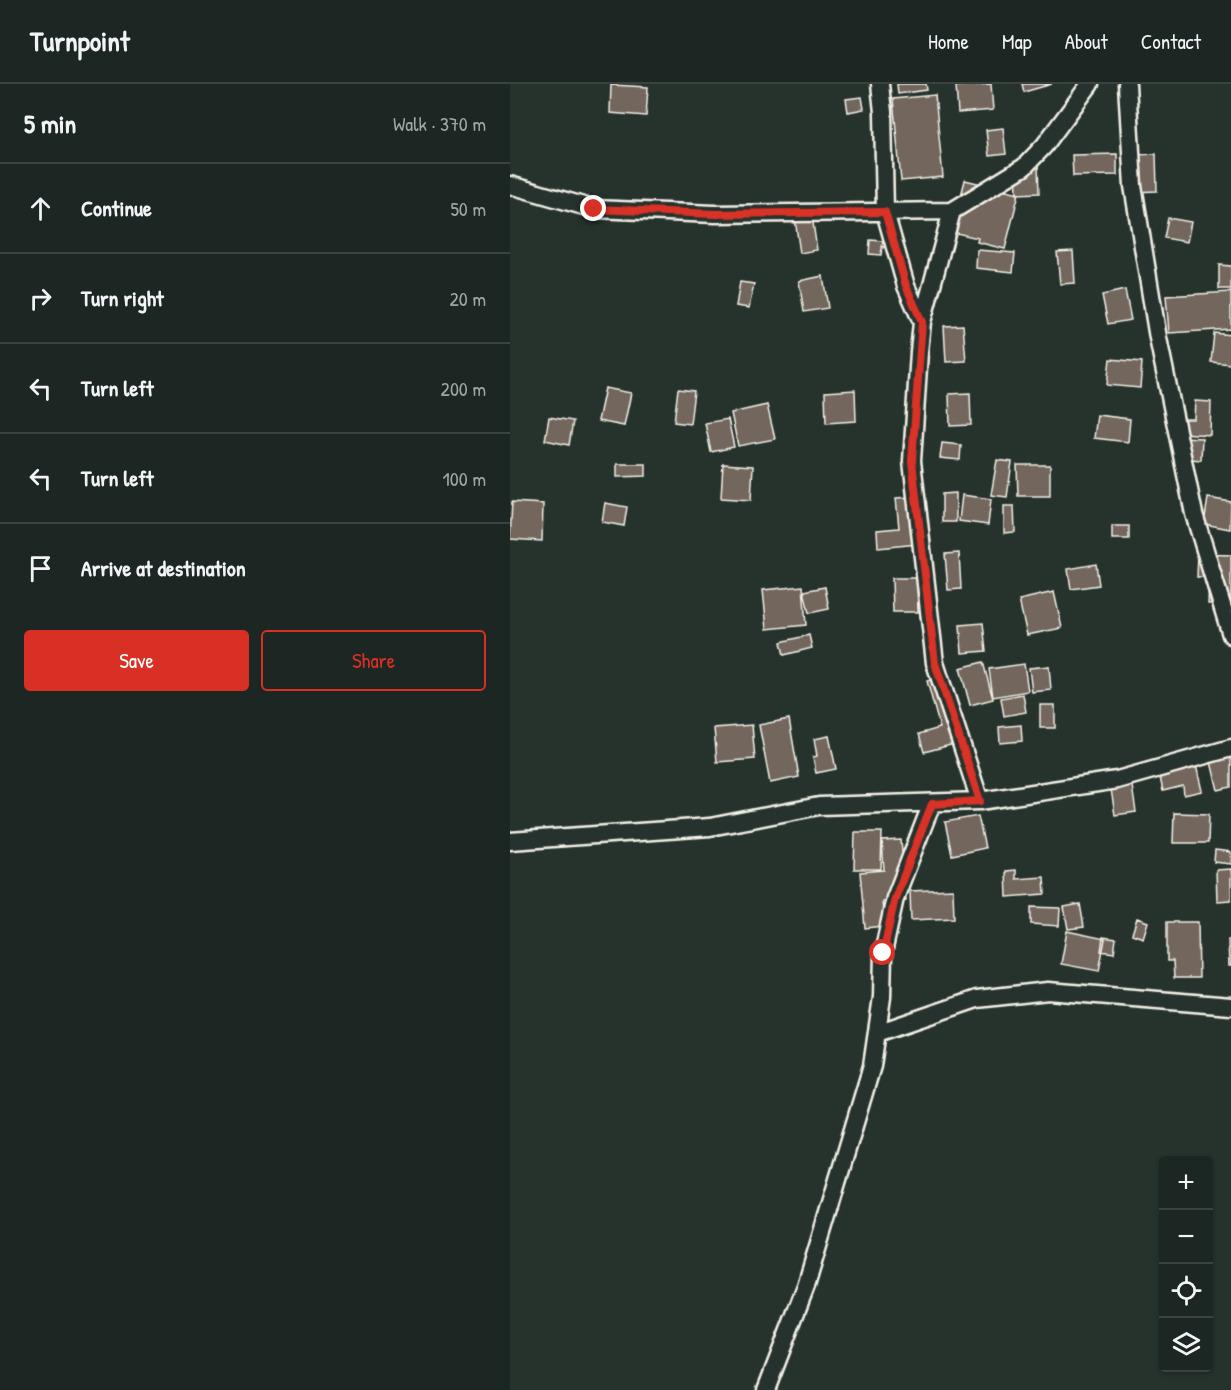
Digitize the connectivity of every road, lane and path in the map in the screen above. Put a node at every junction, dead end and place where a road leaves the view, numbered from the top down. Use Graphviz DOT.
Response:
graph roads {
  1 [pos="880,84"];
  2 [pos="1090,84"];
  3 [pos="1127,84"];
  4 [pos="510,185"];
  5 [pos="952,211"];
  6 [pos="885,212"];
  7 [pos="922,322"];
  8 [pos="1231,635"];
  9 [pos="1231,748"];
  10 [pos="980,801"];
  11 [pos="932,804"];
  12 [pos="510,841"];
  13 [pos="1231,1006"];
  14 [pos="877,1033"];
  15 [pos="766,1390"];
  1 -- 6 [label="street"];
  2 -- 5 [label="street"];
  3 -- 8 [label="street"];
  4 -- 6 [label="street"];
  5 -- 6 [label="street"];
  5 -- 7 [label="street"];
  6 -- 7 [label="street"];
  7 -- 10 [label="street"];
  9 -- 10 [label="street"];
  10 -- 11 [label="street"];
  11 -- 12 [label="street"];
  11 -- 14 [label="street"];
  13 -- 14 [label="street"];
  14 -- 15 [label="street"];
}
